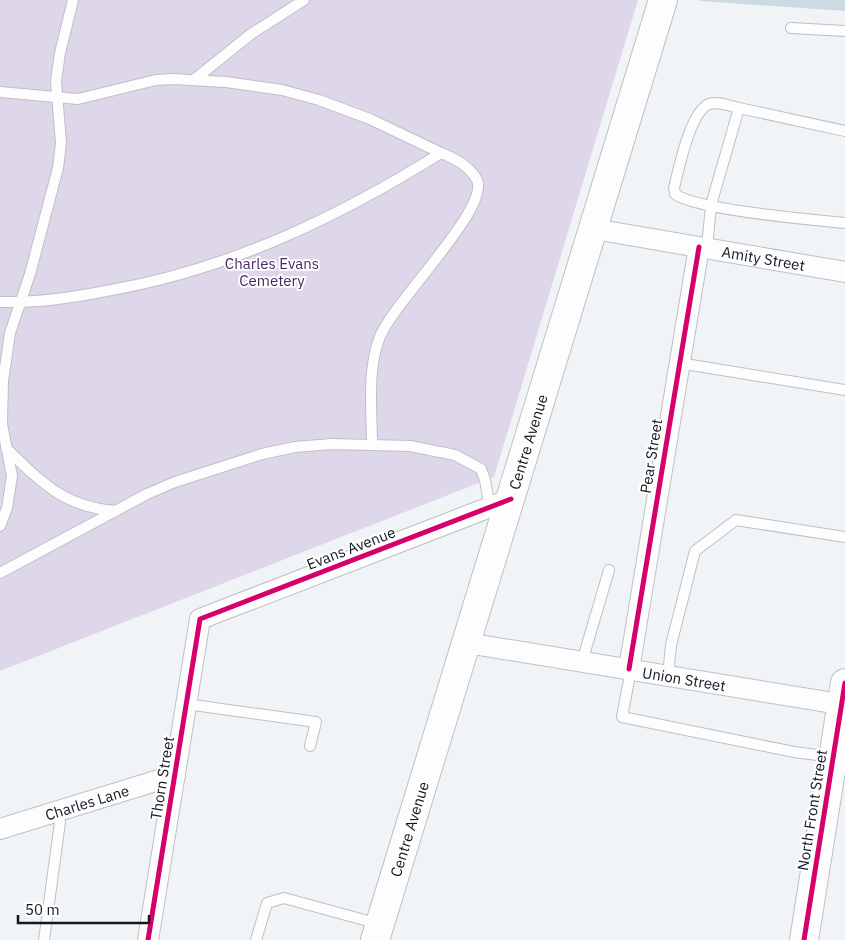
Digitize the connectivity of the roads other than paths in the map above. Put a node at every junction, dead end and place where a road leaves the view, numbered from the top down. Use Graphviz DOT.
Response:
graph roads {
  1 [pos="73,0"];
  2 [pos="304,0"];
  3 [pos="663,0"];
  4 [pos="792,28"];
  5 [pos="845,31"];
  6 [pos="195,79"];
  7 [pos="0,92"];
  8 [pos="57,98"];
  9 [pos="739,108"];
  10 [pos="845,132"];
  11 [pos="441,153"];
  12 [pos="711,205"];
  13 [pos="845,223"];
  14 [pos="594,229"];
  15 [pos="703,248"];
  16 [pos="845,272"];
  17 [pos="0,302"];
  18 [pos="20,302"];
  19 [pos="678,363"];
  20 [pos="845,390"];
  21 [pos="372,445"];
  22 [pos="6,447"];
  23 [pos="500,503"];
  24 [pos="116,511"];
  25 [pos="0,526"];
  26 [pos="845,537"];
  27 [pos="609,570"];
  28 [pos="0,573"];
  29 [pos="200,619"];
  30 [pos="467,642"];
  31 [pos="582,662"];
  32 [pos="630,670"];
  33 [pos="668,676"];
  34 [pos="844,698"];
  35 [pos="186,704"];
  36 [pos="310,746"];
  37 [pos="833,757"];
  38 [pos="175,775"];
  39 [pos="60,822"];
  40 [pos="0,829"];
  41 [pos="378,932"];
  42 [pos="44,940"];
  43 [pos="148,940"];
  44 [pos="256,940"];
  45 [pos="804,940"];
  1 -- 8 [label="lane"];
  2 -- 6 [label="lane"];
  3 -- 14 [label="main road, Centre Avenue"];
  4 -- 5 [label="lane"];
  6 -- 8 [label="lane"];
  6 -- 11 [label="lane"];
  7 -- 8 [label="lane"];
  8 -- 18 [label="lane"];
  9 -- 10 [label="lane"];
  9 -- 12 [label="lane"];
  9 -- 12 [label="lane"];
  11 -- 18 [label="lane"];
  11 -- 21 [label="lane"];
  12 -- 13 [label="lane"];
  12 -- 15 [label="lane"];
  14 -- 15 [label="street, Amity Street"];
  14 -- 23 [label="main road, Centre Avenue"];
  15 -- 16 [label="street, Amity Street"];
  15 -- 19 [label="street, Pear Street"];
  17 -- 18 [label="lane"];
  18 -- 22 [label="lane"];
  19 -- 20 [label="lane"];
  19 -- 32 [label="street, Pear Street"];
  21 -- 23 [label="lane"];
  21 -- 24 [label="lane"];
  22 -- 24 [label="lane"];
  22 -- 25 [label="lane"];
  23 -- 29 [label="street, Evans Avenue"];
  23 -- 30 [label="main road, Centre Avenue"];
  24 -- 28 [label="lane"];
  26 -- 33 [label="lane"];
  27 -- 31 [label="lane"];
  29 -- 35 [label="street, Thorn Street"];
  30 -- 31 [label="street, Union Street"];
  30 -- 41 [label="main road, Centre Avenue"];
  31 -- 32 [label="street, Union Street"];
  32 -- 33 [label="street, Union Street"];
  32 -- 37 [label="lane"];
  33 -- 34 [label="street, Union Street"];
  34 -- 37 [label="main road, North Front Street"];
  35 -- 36 [label="lane"];
  35 -- 38 [label="street, Thorn Street"];
  37 -- 45 [label="main road, North Front Street"];
  38 -- 40 [label="street, Charles Lane"];
  38 -- 43 [label="street, Thorn Street"];
  39 -- 42 [label="lane"];
  41 -- 44 [label="lane"];
}
